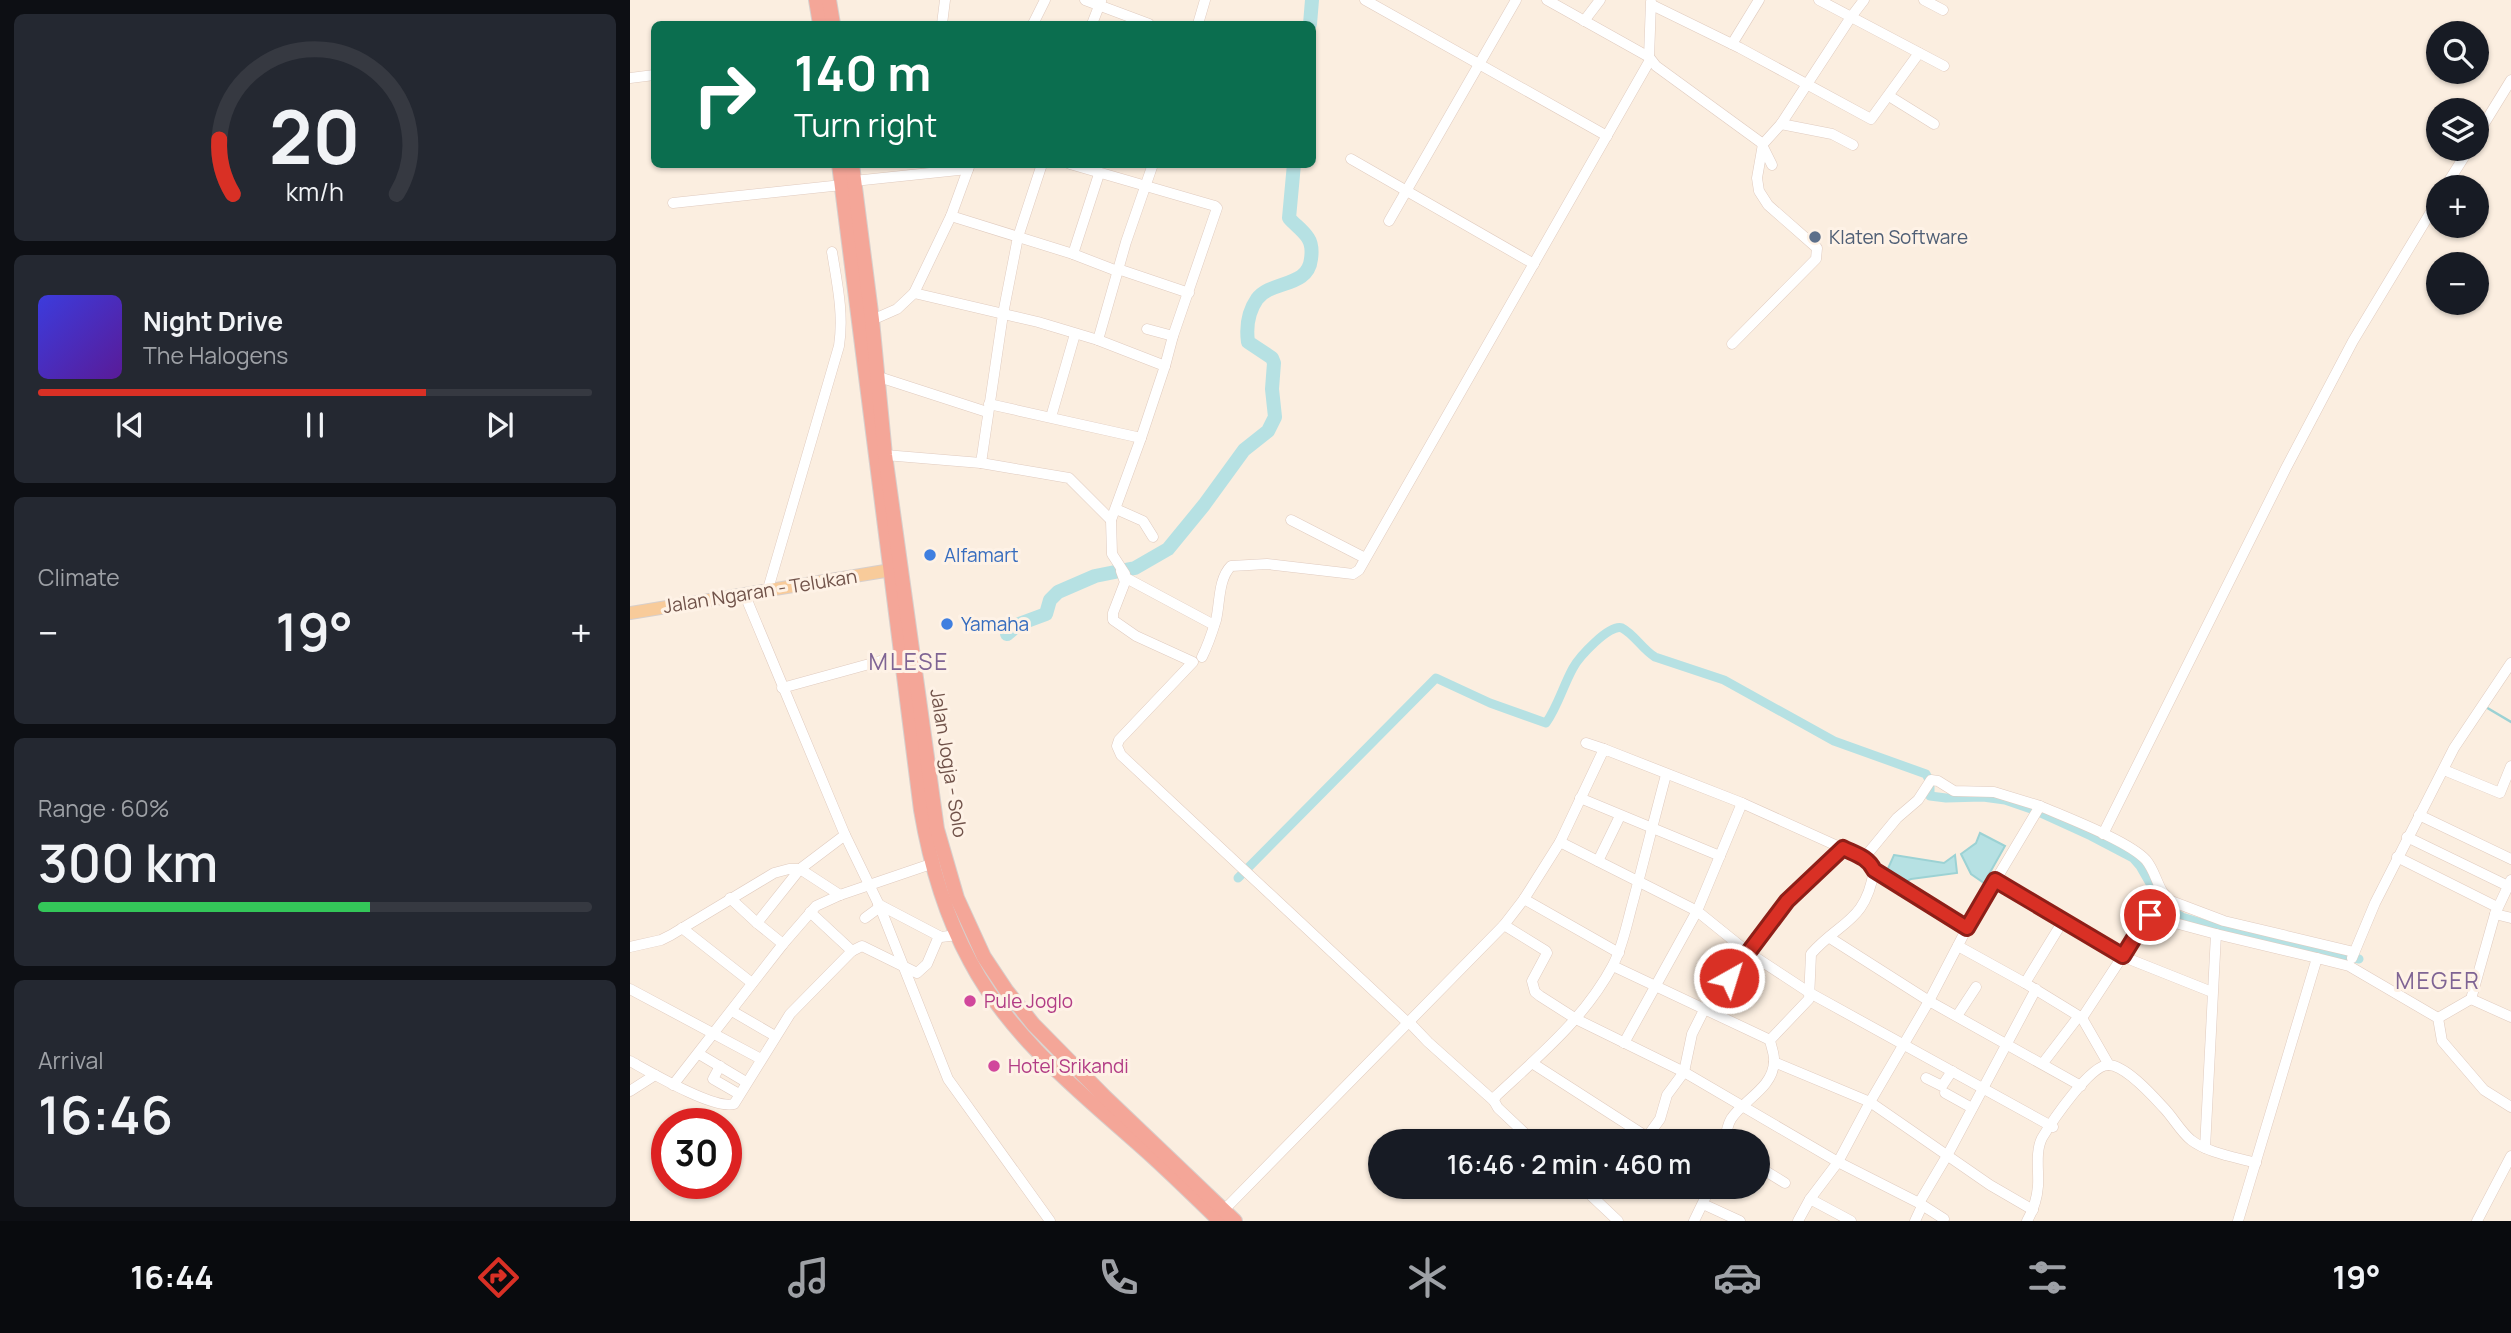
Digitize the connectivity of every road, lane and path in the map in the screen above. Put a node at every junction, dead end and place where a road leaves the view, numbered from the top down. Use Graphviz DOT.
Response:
graph roads {
  1 [pos="816,0"];
  2 [pos="830,0"];
  3 [pos="945,0"];
  4 [pos="1045,0"];
  5 [pos="1085,0"];
  6 [pos="1205,0"];
  7 [pos="1365,0"];
  8 [pos="1516,0"];
  9 [pos="1547,0"];
  10 [pos="1600,0"];
  11 [pos="1759,0"];
  12 [pos="1819,0"];
  13 [pos="1864,0"];
  14 [pos="1924,0"];
  15 [pos="1101,3"];
  16 [pos="1651,3"];
  17 [pos="1943,10"];
  18 [pos="1850,17"];
  19 [pos="820,21"];
  20 [pos="833,21"];
  21 [pos="942,21"];
  22 [pos="1034,21"];
  23 [pos="1093,21"];
  24 [pos="1142,21"];
  25 [pos="1199,21"];
  26 [pos="1584,21"];
  27 [pos="1732,44"];
  28 [pos="1919,53"];
  29 [pos="1650,59"];
  30 [pos="1477,64"];
  31 [pos="1944,65"];
  32 [pos="651,75"];
  33 [pos="630,78"];
  34 [pos="2511,80"];
  35 [pos="1808,86"];
  36 [pos="1889,96"];
  37 [pos="2489,116"];
  38 [pos="1781,124"];
  39 [pos="1934,124"];
  40 [pos="1607,136"];
  41 [pos="1763,145"];
  42 [pos="1853,145"];
  43 [pos="1351,159"];
  44 [pos="1772,165"];
  45 [pos="841,168"];
  46 [pos="851,168"];
  47 [pos="961,168"];
  48 [pos="969,168"];
  49 [pos="1041,168"];
  50 [pos="1082,168"];
  51 [pos="1152,168"];
  52 [pos="1099,174"];
  53 [pos="848,183"];
  54 [pos="1145,187"];
  55 [pos="1407,190"];
  56 [pos="673,203"];
  57 [pos="951,216"];
  58 [pos="2426,220"];
  59 [pos="1389,221"];
  60 [pos="1018,237"];
  61 [pos="856,244"];
  62 [pos="832,251"];
  63 [pos="1073,254"];
  64 [pos="1534,264"];
  65 [pos="1118,270"];
  66 [pos="914,293"];
  67 [pos="1189,293"];
  68 [pos="1003,314"];
  69 [pos="872,320"];
  70 [pos="1147,329"];
  71 [pos="1075,334"];
  72 [pos="1173,336"];
  73 [pos="1098,340"];
  74 [pos="1732,344"];
  75 [pos="1165,366"];
  76 [pos="879,377"];
  77 [pos="988,408"];
  78 [pos="1051,416"];
  79 [pos="1141,438"];
  80 [pos="885,455"];
  81 [pos="981,463"];
  82 [pos="1116,509"];
  83 [pos="1111,520"];
  84 [pos="1291,520"];
  85 [pos="1153,537"];
  86 [pos="1365,558"];
  87 [pos="895,569"];
  88 [pos="1124,574"];
  89 [pos="768,590"];
  90 [pos="744,593"];
  91 [pos="630,613"];
  92 [pos="1214,625"];
  93 [pos="902,655"];
  94 [pos="1202,657"];
  95 [pos="2511,663"];
  96 [pos="782,688"];
  97 [pos="1586,743"];
  98 [pos="1604,749"];
  99 [pos="2511,766"];
  100 [pos="2444,769"];
  101 [pos="1666,775"];
  102 [pos="2500,793"];
  103 [pos="1580,798"];
  104 [pos="2511,798"];
  105 [pos="1742,803"];
  106 [pos="2040,806"];
  107 [pos="2418,815"];
  108 [pos="1620,816"];
  109 [pos="1651,829"];
  110 [pos="844,834"];
  111 [pos="2103,834"];
  112 [pos="2407,837"];
  113 [pos="1560,842"];
  114 [pos="1843,848"];
  115 [pos="1720,856"];
  116 [pos="2398,857"];
  117 [pos="1864,858"];
  118 [pos="2511,859"];
  119 [pos="1598,861"];
  120 [pos="931,864"];
  121 [pos="800,869"];
  122 [pos="1874,870"];
  123 [pos="1995,880"];
  124 [pos="1638,882"];
  125 [pos="2510,883"];
  126 [pos="869,885"];
  127 [pos="840,895"];
  128 [pos="730,898"];
  129 [pos="1524,898"];
  130 [pos="879,905"];
  131 [pos="2496,910"];
  132 [pos="1697,911"];
  133 [pos="810,912"];
  134 [pos="865,918"];
  135 [pos="2511,918"];
  136 [pos="2063,921"];
  137 [pos="757,923"];
  138 [pos="1504,925"];
  139 [pos="682,928"];
  140 [pos="1967,928"];
  141 [pos="957,934"];
  142 [pos="2216,934"];
  143 [pos="939,936"];
  144 [pos="1830,938"];
  145 [pos="783,944"];
  146 [pos="1958,946"];
  147 [pos="630,947"];
  148 [pos="852,951"];
  149 [pos="2354,952"];
  150 [pos="1619,953"];
  151 [pos="1749,953"];
  152 [pos="2123,956"];
  153 [pos="2317,958"];
  154 [pos="1613,966"];
  155 [pos="2349,966"];
  156 [pos="903,968"];
  157 [pos="752,983"];
  158 [pos="2025,983"];
  159 [pos="1654,986"];
  160 [pos="1976,987"];
  161 [pos="630,989"];
  162 [pos="2036,989"];
  163 [pos="2212,992"];
  164 [pos="1810,993"];
  165 [pos="2471,999"];
  166 [pos="1929,1001"];
  167 [pos="1705,1008"];
  168 [pos="732,1011"];
  169 [pos="1957,1016"];
  170 [pos="2080,1017"];
  171 [pos="2511,1017"];
  172 [pos="2438,1018"];
  173 [pos="1576,1019"];
  174 [pos="1408,1021"];
  175 [pos="715,1033"];
  176 [pos="775,1036"];
  177 [pos="1770,1040"];
  178 [pos="2007,1043"];
  179 [pos="1624,1044"];
  180 [pos="1903,1045"];
  181 [pos="699,1054"];
  182 [pos="761,1059"];
  183 [pos="630,1061"];
  184 [pos="1774,1062"];
  185 [pos="1532,1063"];
  186 [pos="2043,1063"];
  187 [pos="2109,1065"];
  188 [pos="720,1066"];
  189 [pos="1952,1071"];
  190 [pos="1684,1072"];
  191 [pos="655,1075"];
  192 [pos="1926,1078"];
  193 [pos="746,1082"];
  194 [pos="673,1085"];
  195 [pos="2081,1086"];
  196 [pos="1984,1087"];
  197 [pos="630,1091"];
  198 [pos="1945,1093"];
  199 [pos="739,1094"];
  200 [pos="1494,1101"];
  201 [pos="1870,1102"];
  202 [pos="1743,1107"];
  203 [pos="2511,1107"];
  204 [pos="1972,1108"];
  205 [pos="2051,1126"];
  206 [pos="1520,1129"];
  207 [pos="1634,1129"];
  208 [pos="1654,1129"];
  209 [pos="1728,1129"];
  210 [pos="2205,1148"];
  211 [pos="1948,1154"];
  212 [pos="2511,1157"];
  213 [pos="1838,1162"];
  214 [pos="2256,1163"];
  215 [pos="1770,1174"];
  216 [pos="1785,1183"];
  217 [pos="1595,1199"];
  218 [pos="1705,1199"];
  219 [pos="1810,1199"];
  220 [pos="1703,1204"];
  221 [pos="1920,1204"];
  222 [pos="2033,1210"];
  223 [pos="1222,1215"];
  224 [pos="1728,1219"];
  225 [pos="1944,1219"];
  226 [pos="1050,1221"];
  227 [pos="1235,1221"];
  228 [pos="1618,1221"];
  229 [pos="1694,1221"];
  230 [pos="1740,1221"];
  231 [pos="1798,1221"];
  232 [pos="1851,1221"];
  233 [pos="1915,1221"];
  234 [pos="2027,1221"];
  235 [pos="2238,1221"];
  236 [pos="2477,1221"];
  1 -- 19 [label="highway"];
  2 -- 20 [label="highway"];
  3 -- 21 [label="street"];
  4 -- 22 [label="street"];
  5 -- 15 [label="street"];
  6 -- 25 [label="street"];
  7 -- 30 [label="street"];
  8 -- 30 [label="street"];
  9 -- 26 [label="street"];
  10 -- 26 [label="street"];
  11 -- 27 [label="street"];
  12 -- 18 [label="street"];
  13 -- 18 [label="street"];
  14 -- 17 [label="street"];
  15 -- 23 [label="street"];
  15 -- 24 [label="street"];
  16 -- 27 [label="street"];
  16 -- 29 [label="street"];
  18 -- 28 [label="street"];
  18 -- 35 [label="street"];
  26 -- 29 [label="street"];
  27 -- 35 [label="street"];
  28 -- 31 [label="street"];
  28 -- 36 [label="street"];
  29 -- 40 [label="street"];
  29 -- 41 [label="street"];
  30 -- 40 [label="street"];
  30 -- 55 [label="street"];
  32 -- 33 [label="street"];
  34 -- 37 [label="street"];
  35 -- 36 [label="street"];
  35 -- 38 [label="street"];
  36 -- 39 [label="street"];
  38 -- 41 [label="street"];
  38 -- 42 [label="street"];
  40 -- 64 [label="street"];
  41 -- 44 [label="street"];
  41 -- 74 [label="street"];
  43 -- 55 [label="street"];
  45 -- 53 [label="highway, Jalan Jogja - Solo"];
  46 -- 53 [label="highway, Jalan Jogja - Solo"];
  47 -- 53 [label="street"];
  48 -- 57 [label="street"];
  49 -- 60 [label="street"];
  50 -- 52 [label="street"];
  51 -- 54 [label="street"];
  52 -- 54 [label="street"];
  52 -- 63 [label="street"];
  53 -- 56 [label="street"];
  53 -- 61 [label="highway, Jalan Jogja - Solo"];
  54 -- 65 [label="street"];
  54 -- 67 [label="street"];
  55 -- 59 [label="street"];
  55 -- 64 [label="street"];
  57 -- 60 [label="street"];
  57 -- 66 [label="street"];
  58 -- 111 [label="street"];
  60 -- 63 [label="street"];
  60 -- 68 [label="street"];
  61 -- 69 [label="highway, Jalan Jogja - Solo"];
  61 -- 87 [label="highway"];
  62 -- 89 [label="street"];
  63 -- 65 [label="street"];
  64 -- 86 [label="street"];
  65 -- 67 [label="street"];
  65 -- 73 [label="street"];
  66 -- 68 [label="street"];
  66 -- 69 [label="street"];
  67 -- 72 [label="street"];
  68 -- 71 [label="street"];
  68 -- 77 [label="street"];
  69 -- 76 [label="highway, Jalan Jogja - Solo"];
  70 -- 72 [label="street"];
  71 -- 73 [label="street"];
  71 -- 78 [label="street"];
  72 -- 75 [label="street"];
  73 -- 75 [label="street"];
  75 -- 79 [label="street"];
  76 -- 77 [label="street"];
  76 -- 80 [label="highway, Jalan Jogja - Solo"];
  77 -- 78 [label="street"];
  77 -- 81 [label="street"];
  78 -- 79 [label="street"];
  79 -- 82 [label="street"];
  80 -- 81 [label="street"];
  80 -- 87 [label="highway, Jalan Jogja - Solo"];
  81 -- 83 [label="street"];
  82 -- 83 [label="street"];
  82 -- 85 [label="street"];
  83 -- 88 [label="street"];
  84 -- 86 [label="street"];
  86 -- 92 [label="street"];
  87 -- 89 [label="main road, Jalan Ngaran - Telukan"];
  87 -- 93 [label="highway"];
  87 -- 223 [label="highway, Jalan Jogja - Solo"];
  88 -- 92 [label="street"];
  88 -- 174 [label="street"];
  89 -- 90 [label="main road, Jalan Ngaran - Telukan"];
  90 -- 91 [label="main road, Jalan Ngaran - Telukan"];
  90 -- 96 [label="street"];
  92 -- 94 [label="street"];
  93 -- 96 [label="street"];
  93 -- 120 [label="highway"];
  95 -- 100 [label="street"];
  96 -- 110 [label="street"];
  97 -- 98 [label="street"];
  98 -- 101 [label="street"];
  98 -- 103 [label="street"];
  99 -- 102 [label="street"];
  100 -- 102 [label="street"];
  100 -- 107 [label="street"];
  101 -- 105 [label="street"];
  101 -- 109 [label="street"];
  102 -- 104 [label="street"];
  103 -- 108 [label="street"];
  103 -- 113 [label="street"];
  105 -- 114 [label="street"];
  105 -- 115 [label="street"];
  106 -- 111 [label="street"];
  106 -- 117 [label="street"];
  106 -- 123 [label="street"];
  107 -- 112 [label="street"];
  107 -- 118 [label="street"];
  108 -- 109 [label="street"];
  108 -- 119 [label="street"];
  109 -- 115 [label="street"];
  109 -- 124 [label="street"];
  110 -- 121 [label="street"];
  110 -- 126 [label="street"];
  111 -- 149 [label="street"];
  112 -- 116 [label="street"];
  112 -- 125 [label="street"];
  113 -- 119 [label="street"];
  113 -- 129 [label="street"];
  114 -- 117 [label="street"];
  114 -- 151 [label="street"];
  115 -- 132 [label="street"];
  116 -- 131 [label="street"];
  116 -- 149 [label="street"];
  117 -- 122 [label="street"];
  119 -- 124 [label="street"];
  120 -- 126 [label="street"];
  120 -- 141 [label="highway"];
  121 -- 127 [label="street"];
  121 -- 128 [label="street"];
  121 -- 137 [label="street"];
  122 -- 140 [label="street"];
  122 -- 144 [label="street"];
  123 -- 136 [label="street"];
  123 -- 140 [label="street"];
  124 -- 132 [label="street"];
  124 -- 150 [label="street"];
  125 -- 131 [label="street"];
  126 -- 127 [label="street"];
  126 -- 130 [label="street"];
  127 -- 133 [label="street"];
  128 -- 137 [label="street"];
  128 -- 139 [label="street"];
  129 -- 138 [label="street"];
  129 -- 150 [label="street"];
  130 -- 134 [label="street"];
  130 -- 143 [label="street"];
  130 -- 156 [label="street"];
  131 -- 135 [label="street"];
  131 -- 165 [label="street"];
  132 -- 151 [label="street"];
  132 -- 159 [label="street"];
  133 -- 145 [label="street"];
  133 -- 148 [label="street"];
  136 -- 152 [label="street"];
  136 -- 158 [label="street"];
  137 -- 145 [label="street"];
  138 -- 173 [label="street"];
  138 -- 174 [label="street"];
  139 -- 147 [label="street"];
  139 -- 157 [label="street"];
  140 -- 146 [label="street"];
  141 -- 143 [label="street"];
  141 -- 223 [label="highway"];
  142 -- 152 [label="street"];
  142 -- 153 [label="street"];
  142 -- 163 [label="street"];
  143 -- 156 [label="street"];
  144 -- 164 [label="street"];
  144 -- 166 [label="street"];
  145 -- 157 [label="street"];
  146 -- 158 [label="street"];
  146 -- 166 [label="street"];
  148 -- 156 [label="street"];
  148 -- 176 [label="street"];
  149 -- 155 [label="street"];
  150 -- 154 [label="street"];
  151 -- 164 [label="street"];
  151 -- 167 [label="street"];
  152 -- 163 [label="street"];
  152 -- 170 [label="street"];
  153 -- 155 [label="street"];
  153 -- 214 [label="street"];
  154 -- 159 [label="street"];
  154 -- 173 [label="street"];
  155 -- 172 [label="street"];
  156 -- 226 [label="street"];
  157 -- 168 [label="street"];
  158 -- 162 [label="street"];
  159 -- 167 [label="street"];
  159 -- 179 [label="street"];
  160 -- 169 [label="street"];
  161 -- 175 [label="street"];
  162 -- 170 [label="street"];
  162 -- 178 [label="street"];
  163 -- 210 [label="street"];
  164 -- 177 [label="street"];
  164 -- 180 [label="street"];
  165 -- 171 [label="street"];
  165 -- 172 [label="street"];
  166 -- 169 [label="street"];
  166 -- 180 [label="street"];
  167 -- 177 [label="street"];
  167 -- 190 [label="street"];
  168 -- 175 [label="street"];
  168 -- 176 [label="street"];
  169 -- 178 [label="street"];
  170 -- 186 [label="street"];
  170 -- 187 [label="street"];
  172 -- 203 [label="street"];
  173 -- 179 [label="street"];
  173 -- 185 [label="street"];
  174 -- 200 [label="street"];
  174 -- 223 [label="street"];
  175 -- 181 [label="street"];
  175 -- 182 [label="street"];
  176 -- 182 [label="street"];
  177 -- 184 [label="street"];
  178 -- 186 [label="street"];
  178 -- 196 [label="street"];
  179 -- 190 [label="street"];
  180 -- 189 [label="street"];
  180 -- 201 [label="street"];
  181 -- 188 [label="street"];
  181 -- 194 [label="street"];
  182 -- 193 [label="street"];
  183 -- 191 [label="street"];
  184 -- 201 [label="street"];
  184 -- 202 [label="street"];
  185 -- 200 [label="street"];
  185 -- 207 [label="street"];
  186 -- 195 [label="street"];
  187 -- 195 [label="street"];
  187 -- 210 [label="street"];
  188 -- 193 [label="street"];
  188 -- 199 [label="street"];
  189 -- 192 [label="street"];
  189 -- 196 [label="street"];
  190 -- 202 [label="street"];
  190 -- 208 [label="street"];
  191 -- 194 [label="street"];
  191 -- 197 [label="street"];
  193 -- 199 [label="street"];
  194 -- 199 [label="street"];
  195 -- 205 [label="street"];
  196 -- 204 [label="street"];
  196 -- 205 [label="street"];
  198 -- 204 [label="street"];
  200 -- 206 [label="street"];
  201 -- 211 [label="street"];
  201 -- 213 [label="street"];
  202 -- 209 [label="street"];
  202 -- 213 [label="street"];
  204 -- 211 [label="street"];
  205 -- 222 [label="street"];
  210 -- 214 [label="street"];
  211 -- 221 [label="street"];
  211 -- 222 [label="street"];
  212 -- 236 [label="street"];
  213 -- 219 [label="street"];
  213 -- 221 [label="street"];
  214 -- 235 [label="street"];
  215 -- 216 [label="street"];
  217 -- 228 [label="street"];
  218 -- 220 [label="street"];
  219 -- 231 [label="street"];
  219 -- 232 [label="street"];
  220 -- 224 [label="street"];
  220 -- 229 [label="street"];
  221 -- 225 [label="street"];
  221 -- 233 [label="street"];
  222 -- 234 [label="street"];
  223 -- 227 [label="highway, Jalan Jogja - Solo"];
  224 -- 230 [label="street"];
}
